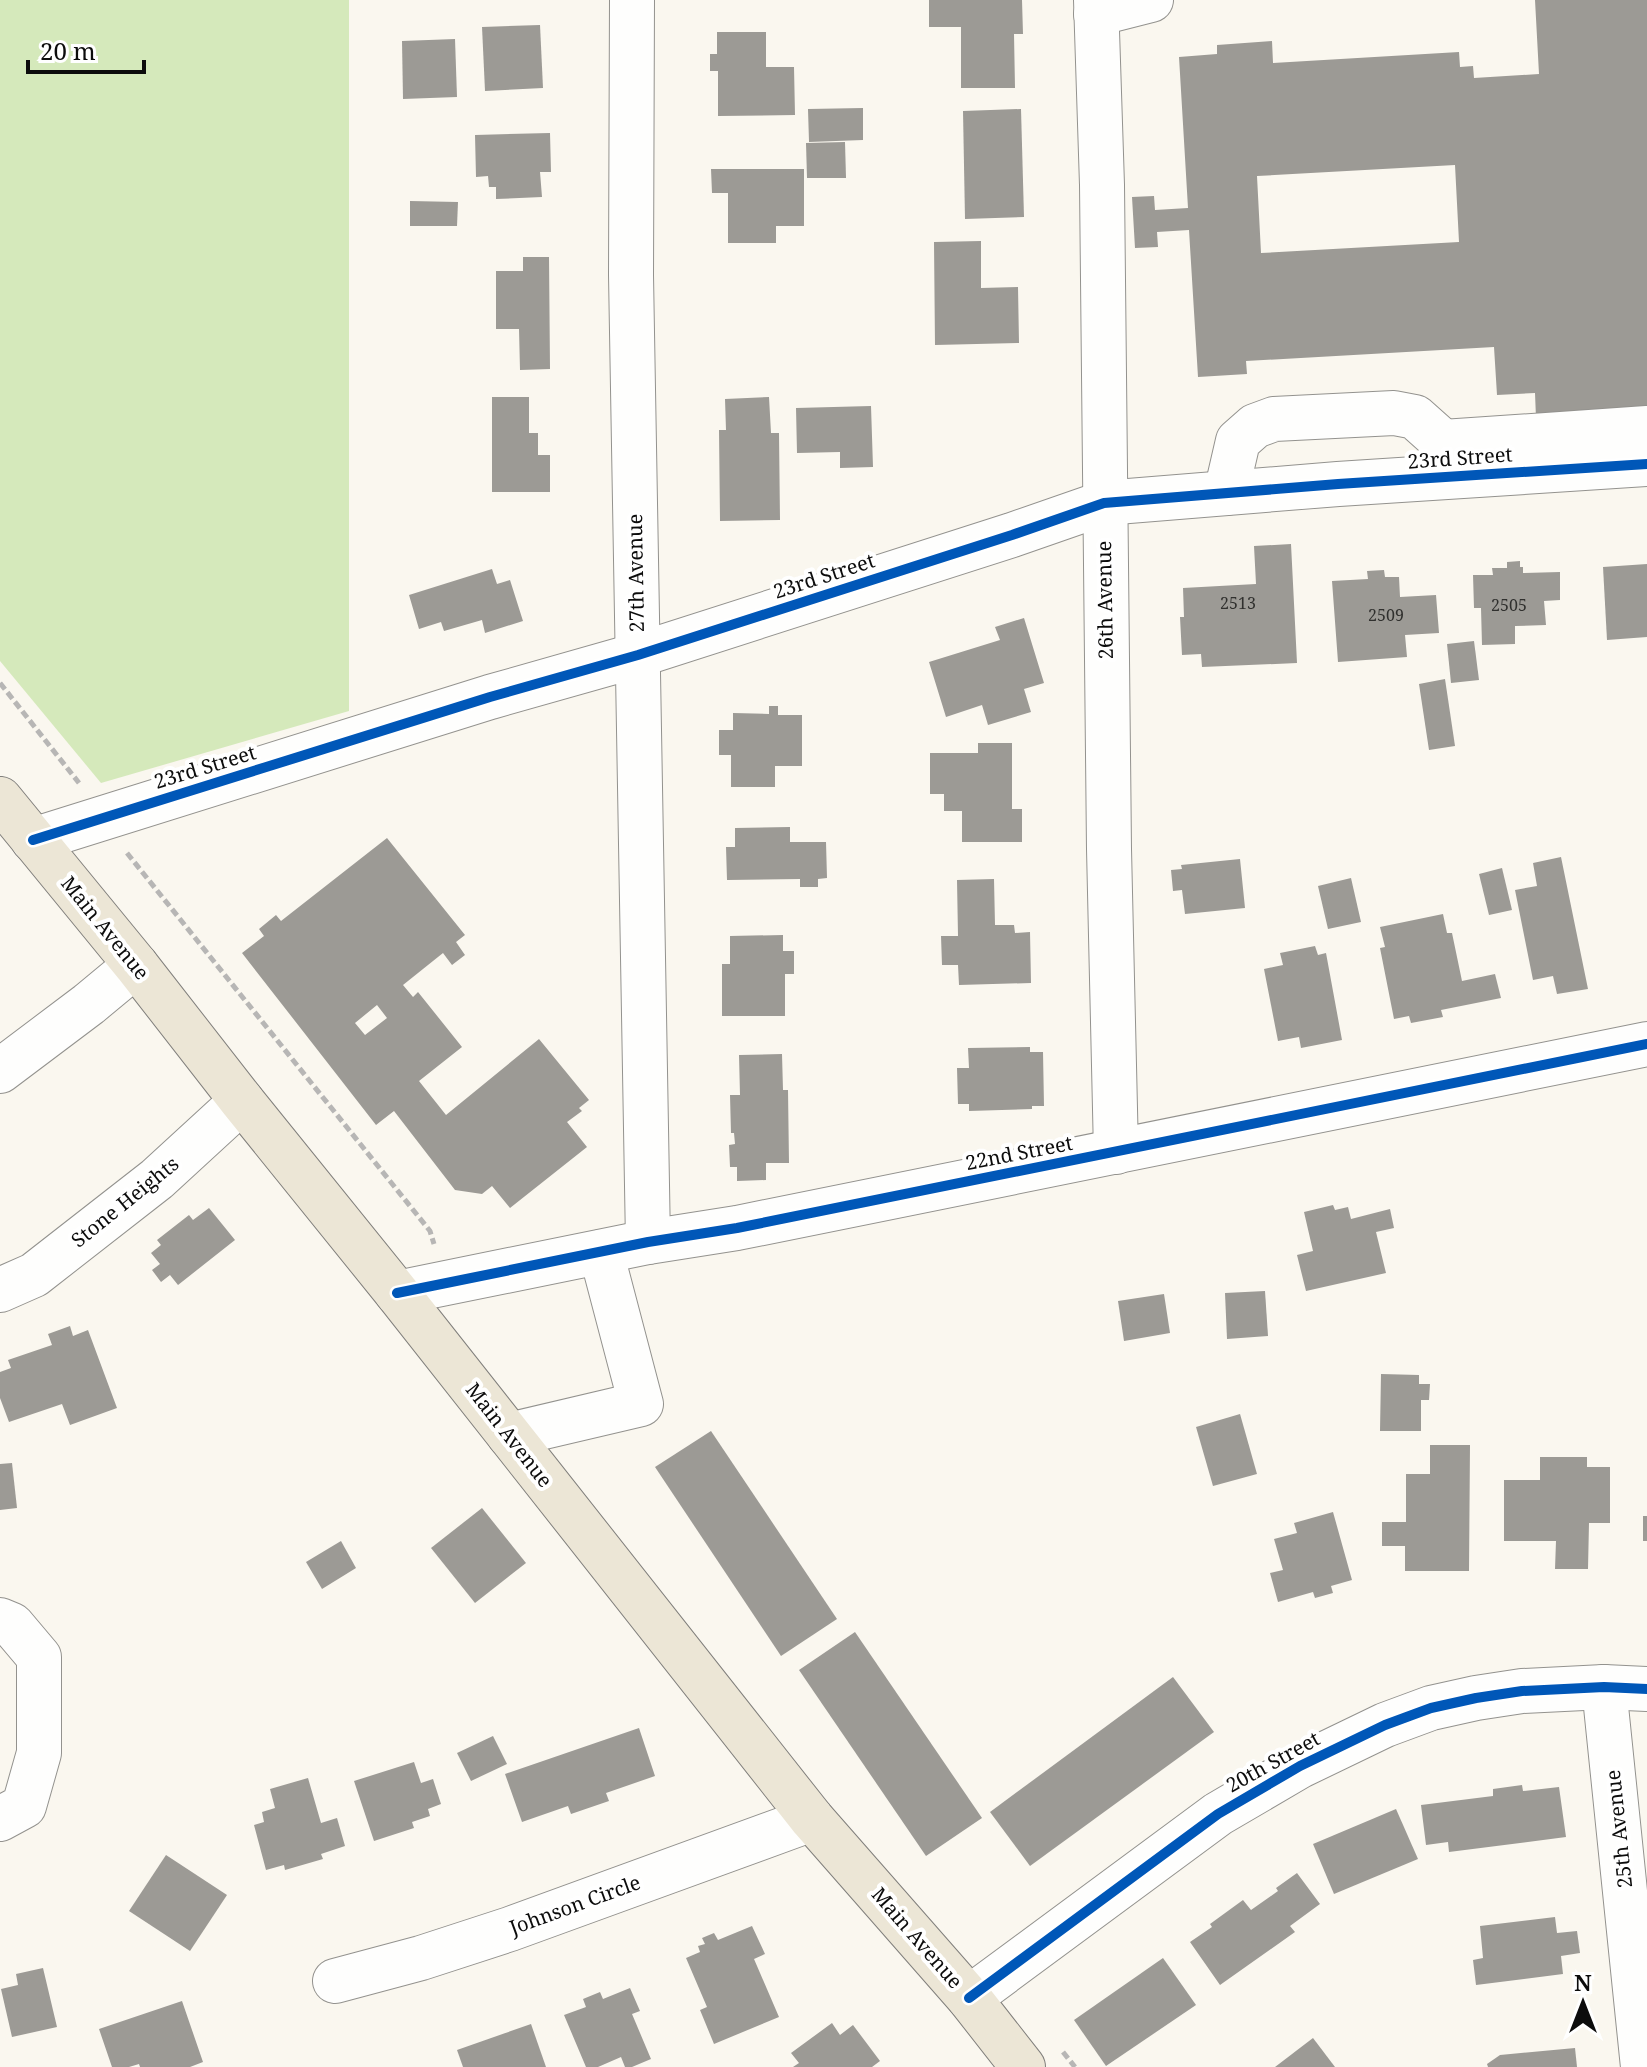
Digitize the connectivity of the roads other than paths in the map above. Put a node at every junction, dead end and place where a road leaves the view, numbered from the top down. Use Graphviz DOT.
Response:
graph roads {
  1 [pos="632,0"];
  2 [pos="1151,0"];
  3 [pos="1096,7"];
  4 [pos="1647,428"];
  5 [pos="1449,459"];
  6 [pos="1647,464"];
  7 [pos="1226,493"];
  8 [pos="1104,503"];
  9 [pos="638,655"];
  10 [pos="0,799"];
  11 [pos="33,840"];
  12 [pos="136,965"];
  13 [pos="1647,1044"];
  14 [pos="0,1071"];
  15 [pos="242,1101"];
  16 [pos="1116,1152"];
  17 [pos="648,1242"];
  18 [pos="601,1252"];
  19 [pos="0,1290"];
  20 [pos="397,1293"];
  21 [pos="509,1435"];
  22 [pos="0,1620"];
  23 [pos="1604,1687"];
  24 [pos="1647,1689"];
  25 [pos="0,1819"];
  26 [pos="812,1819"];
  27 [pos="335,1981"];
  28 [pos="969,1998"];
  29 [pos="1023,2067"];
  30 [pos="1643,2067"];
  1 -- 9 [label="street, 27th Avenue"];
  2 -- 3 [label="street"];
  3 -- 8 [label="street, 26th Avenue"];
  4 -- 5 [label="street"];
  5 -- 6 [label="street, 23rd Street"];
  5 -- 7 [label="street, 23rd Street"];
  5 -- 7 [label="street"];
  7 -- 8 [label="street, 23rd Street"];
  8 -- 9 [label="street, 23rd Street"];
  8 -- 16 [label="street, 26th Avenue"];
  9 -- 11 [label="street, 23rd Street"];
  9 -- 17 [label="street, 27th Avenue"];
  10 -- 11 [label="main road, Main Avenue"];
  11 -- 12 [label="main road, Main Avenue"];
  12 -- 14 [label="street"];
  12 -- 15 [label="main road, Main Avenue"];
  13 -- 16 [label="street, 22nd Street"];
  15 -- 19 [label="street, Stone Heights"];
  15 -- 20 [label="main road, Main Avenue"];
  16 -- 17 [label="street, 22nd Street"];
  17 -- 18 [label="street, 22nd Street"];
  18 -- 20 [label="street, 22nd Street"];
  18 -- 21 [label="street"];
  20 -- 21 [label="main road, Main Avenue"];
  21 -- 26 [label="main road, Main Avenue"];
  22 -- 25 [label="street"];
  23 -- 24 [label="street, 20th Street"];
  23 -- 28 [label="street, 20th Street"];
  23 -- 30 [label="street, 25th Avenue"];
  26 -- 27 [label="street, Johnson Circle"];
  26 -- 28 [label="main road, Main Avenue"];
  28 -- 29 [label="main road, Main Avenue"];
}
